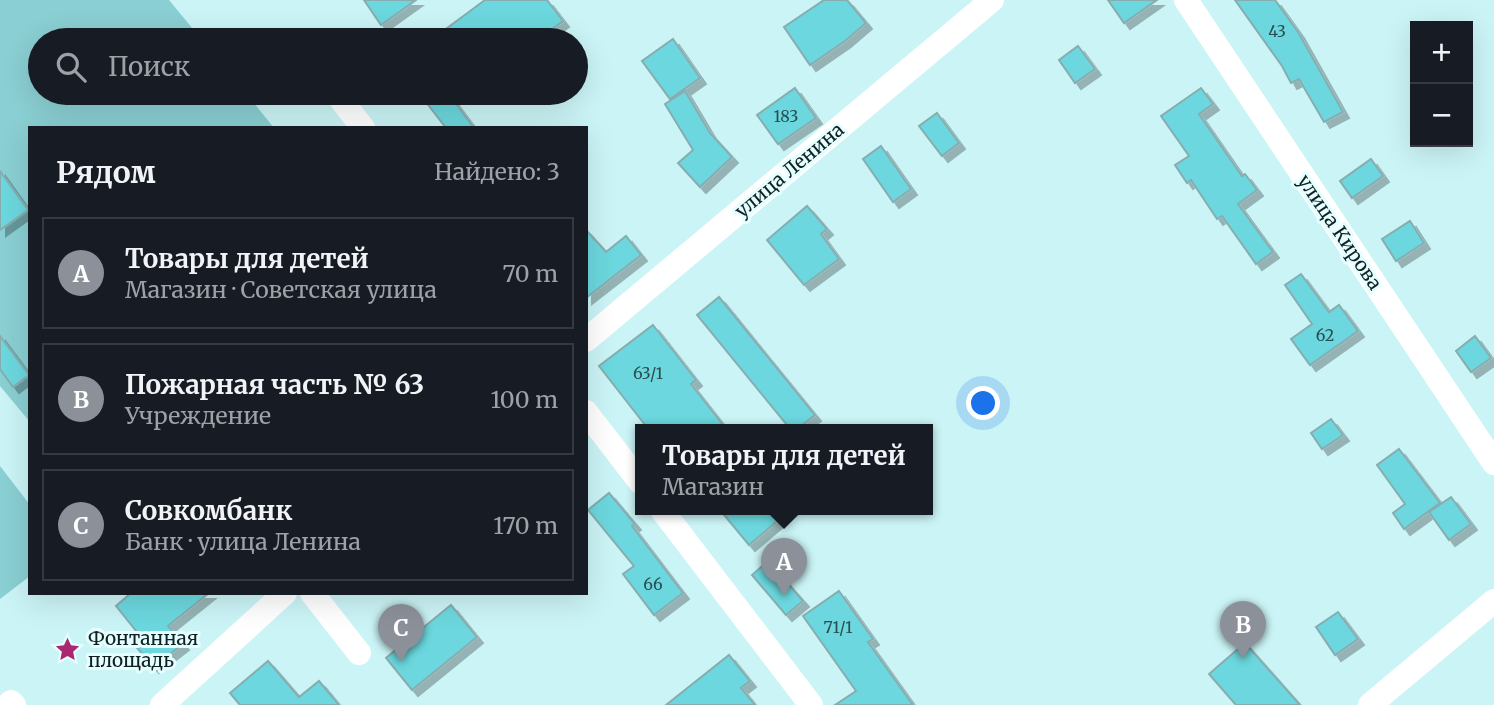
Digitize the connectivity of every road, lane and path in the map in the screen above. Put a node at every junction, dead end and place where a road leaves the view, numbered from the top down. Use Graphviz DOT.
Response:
graph roads {
  1 [pos="992,0"];
  2 [pos="1186,0"];
  3 [pos="345,105"];
  4 [pos="361,126"];
  5 [pos="588,338"];
  6 [pos="588,415"];
  7 [pos="1494,463"];
  8 [pos="635,476"];
  9 [pos="666,515"];
  10 [pos="283,595"];
  11 [pos="314,595"];
  12 [pos="1494,601"];
  13 [pos="359,653"];
  14 [pos="8,705"];
  15 [pos="14,705"];
  16 [pos="162,705"];
  17 [pos="811,705"];
  18 [pos="1370,705"];
  1 -- 5 [label="street, улица Ленина"];
  2 -- 7 [label="street, улица Кирова"];
  3 -- 4 [label="street"];
  6 -- 8 [label="street"];
  9 -- 17 [label="street"];
  10 -- 16 [label="street"];
  11 -- 13 [label="street"];
  12 -- 18 [label="street"];
  14 -- 15 [label="street"];
}
